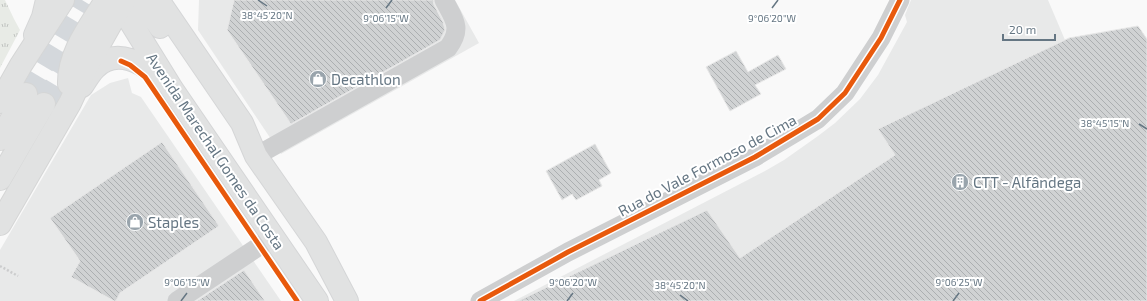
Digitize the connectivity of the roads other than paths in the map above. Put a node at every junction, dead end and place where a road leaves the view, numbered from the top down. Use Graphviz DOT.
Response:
graph roads {
  1 [pos="48,0"];
  2 [pos="63,0"];
  3 [pos="158,0"];
  4 [pos="175,0"];
  5 [pos="444,0"];
  6 [pos="900,0"];
  7 [pos="122,1"];
  8 [pos="179,29"];
  9 [pos="21,65"];
  10 [pos="172,89"];
  11 [pos="0,102"];
  12 [pos="70,103"];
  13 [pos="0,139"];
  14 [pos="256,156"];
  15 [pos="0,179"];
  16 [pos="0,224"];
  17 [pos="273,237"];
  18 [pos="177,301"];
  19 [pos="316,301"];
  20 [pos="347,301"];
  21 [pos="480,301"];
  1 -- 9 [label="main road"];
  2 -- 9 [label="main road"];
  3 -- 8 [label="main road, Avenida Marechal Gomes da Costa"];
  4 -- 8 [label="main road"];
  5 -- 14 [label="street"];
  6 -- 21 [label="street, Rua do Vale Formoso de Cima"];
  7 -- 10 [label="main road, Avenida Marechal Gomes da Costa"];
  7 -- 12 [label="main road"];
  7 -- 14 [label="main road, Avenida Marechal Gomes da Costa"];
  8 -- 14 [label="main road, Avenida Marechal Gomes da Costa"];
  9 -- 11 [label="main road"];
  10 -- 12 [label="main road"];
  10 -- 17 [label="main road, Avenida Marechal Gomes da Costa"];
  12 -- 16 [label="main road"];
  13 -- 15 [label="main road"];
  14 -- 20 [label="main road, Avenida Marechal Gomes da Costa"];
  17 -- 18 [label="street"];
  17 -- 19 [label="main road, Avenida Marechal Gomes da Costa"];
}
